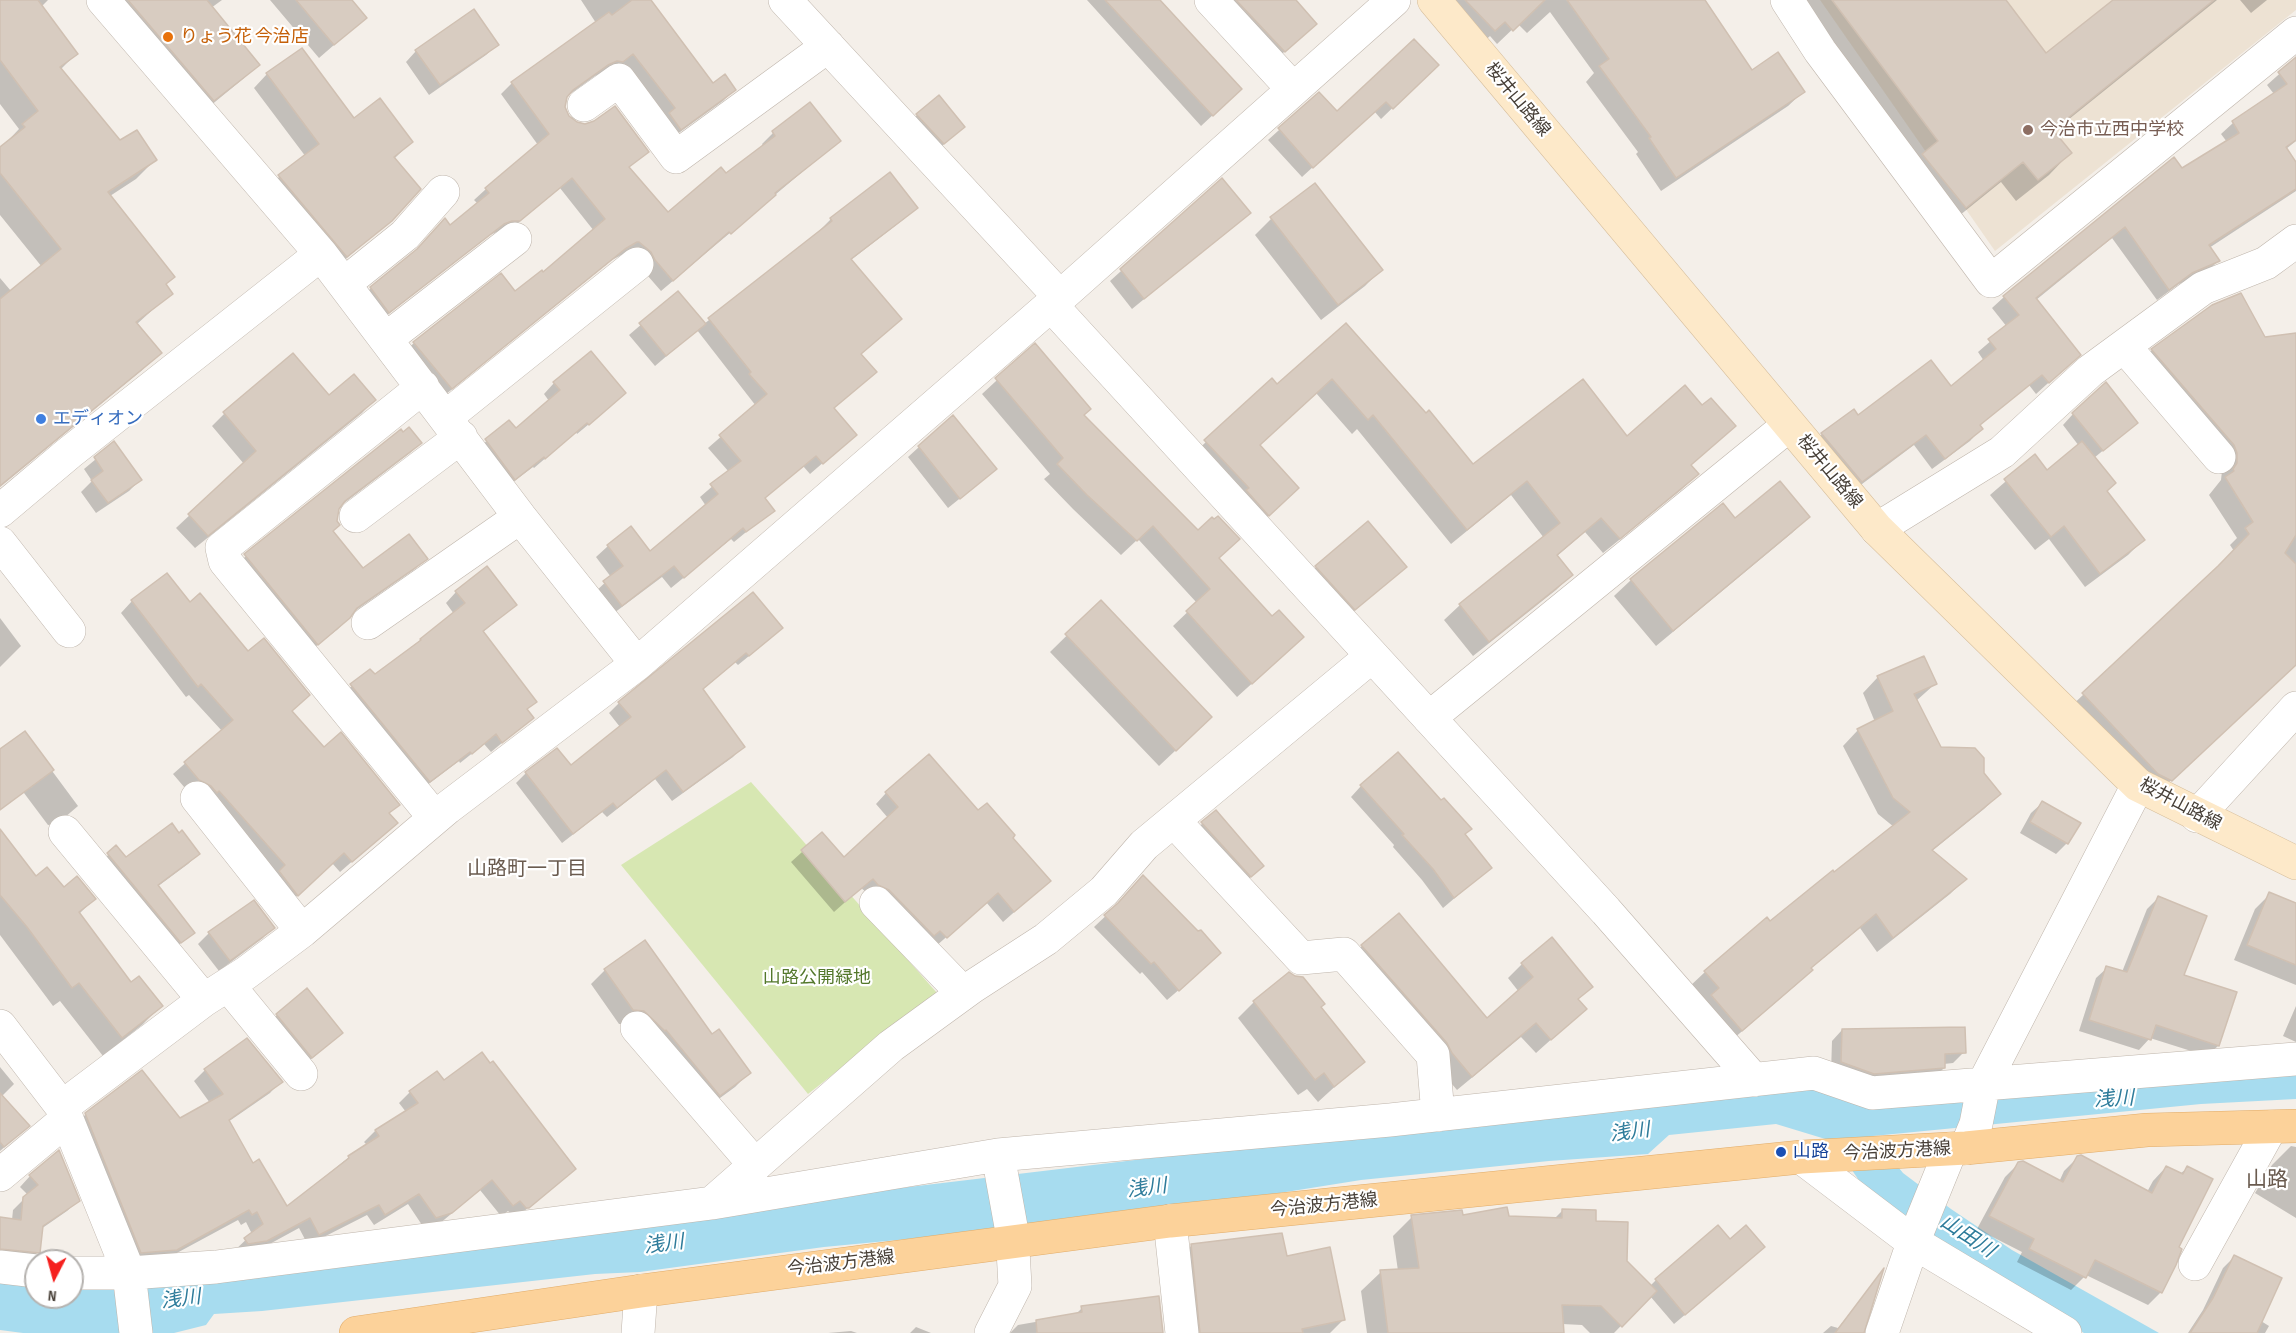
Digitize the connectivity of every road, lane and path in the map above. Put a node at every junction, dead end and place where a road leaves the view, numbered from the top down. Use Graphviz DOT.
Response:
graph roads {
  1 [pos="103,0"];
  2 [pos="785,0"];
  3 [pos="1211,0"];
  4 [pos="1394,0"];
  5 [pos="1434,0"];
  6 [pos="1787,0"];
  7 [pos="2296,33"];
  8 [pos="828,46"];
  9 [pos="1293,89"];
  10 [pos="584,105"];
  11 [pos="443,192"];
  12 [pos="515,239"];
  13 [pos="2296,241"];
  14 [pos="321,254"];
  15 [pos="637,264"];
  16 [pos="344,284"];
  17 [pos="1055,301"];
  18 [pos="386,339"];
  19 [pos="2124,346"];
  20 [pos="423,387"];
  21 [pos="1789,425"];
  22 [pos="454,427"];
  23 [pos="2219,457"];
  24 [pos="0,511"];
  25 [pos="356,516"];
  26 [pos="520,517"];
  27 [pos="1876,529"];
  28 [pos="0,543"];
  29 [pos="368,623"];
  30 [pos="69,631"];
  31 [pos="1372,656"];
  32 [pos="637,664"];
  33 [pos="2296,708"];
  34 [pos="1429,718"];
  35 [pos="2138,785"];
  36 [pos="197,798"];
  37 [pos="2197,816"];
  38 [pos="435,818"];
  39 [pos="1174,821"];
  40 [pos="65,832"];
  41 [pos="2296,863"];
  42 [pos="876,903"];
  43 [pos="302,931"];
  44 [pos="216,993"];
  45 [pos="963,993"];
  46 [pos="0,1026"];
  47 [pos="637,1028"];
  48 [pos="2296,1059"];
  49 [pos="301,1074"];
  50 [pos="1754,1080"];
  51 [pos="1983,1083"];
  52 [pos="65,1113"];
  53 [pos="1438,1115"];
  54 [pos="2283,1126"];
  55 [pos="1961,1143"];
  56 [pos="1801,1157"];
  57 [pos="999,1158"];
  58 [pos="755,1165"];
  59 [pos="0,1175"];
  60 [pos="712,1203"];
  61 [pos="1170,1221"];
  62 [pos="1012,1237"];
  63 [pos="1913,1241"];
  64 [pos="2195,1264"];
  65 [pos="0,1267"];
  66 [pos="24,1270"];
  67 [pos="129,1273"];
  68 [pos="84,1274"];
  69 [pos="641,1291"];
  70 [pos="136,1332"];
  71 [pos="356,1333"];
  72 [pos="638,1333"];
  73 [pos="991,1333"];
  74 [pos="1182,1333"];
  75 [pos="1882,1333"];
  76 [pos="2065,1333"];
  1 -- 14 [label="street"];
  2 -- 8 [label="street"];
  3 -- 9 [label="street"];
  4 -- 9 [label="street"];
  5 -- 21 [label="main road, 桜井山路線"];
  6 -- 7 [label="street"];
  8 -- 10 [label="street"];
  8 -- 17 [label="street"];
  9 -- 17 [label="street"];
  11 -- 16 [label="street"];
  12 -- 18 [label="street"];
  13 -- 19 [label="street"];
  14 -- 16 [label="street"];
  14 -- 24 [label="street"];
  15 -- 22 [label="street"];
  16 -- 18 [label="street"];
  17 -- 31 [label="street"];
  17 -- 32 [label="street"];
  18 -- 20 [label="street"];
  19 -- 23 [label="street"];
  19 -- 27 [label="street"];
  20 -- 22 [label="street"];
  20 -- 38 [label="street"];
  21 -- 27 [label="main road, 桜井山路線"];
  21 -- 34 [label="street"];
  22 -- 25 [label="street"];
  22 -- 26 [label="street"];
  26 -- 29 [label="street"];
  26 -- 32 [label="street"];
  27 -- 35 [label="main road, 桜井山路線"];
  28 -- 30 [label="street"];
  31 -- 34 [label="street"];
  31 -- 39 [label="street"];
  32 -- 38 [label="street"];
  33 -- 37 [label="street"];
  34 -- 50 [label="street"];
  35 -- 37 [label="main road, 桜井山路線"];
  35 -- 51 [label="street"];
  36 -- 43 [label="street"];
  37 -- 41 [label="main road, 桜井山路線"];
  38 -- 43 [label="street"];
  39 -- 45 [label="street"];
  39 -- 53 [label="street"];
  40 -- 44 [label="street"];
  42 -- 45 [label="street"];
  43 -- 44 [label="street"];
  44 -- 49 [label="street"];
  44 -- 52 [label="street"];
  45 -- 58 [label="street"];
  46 -- 52 [label="street"];
  47 -- 58 [label="street"];
  48 -- 51 [label="street"];
  50 -- 51 [label="street"];
  50 -- 53 [label="street"];
  51 -- 55 [label="street"];
  52 -- 59 [label="street"];
  52 -- 67 [label="street"];
  53 -- 57 [label="street"];
  54 -- 55 [label="main road, 今治波方港線"];
  54 -- 64 [label="street"];
  55 -- 56 [label="main road, 今治波方港線"];
  55 -- 63 [label="street"];
  56 -- 61 [label="main road, 今治波方港線"];
  56 -- 63 [label="street"];
  57 -- 60 [label="street"];
  57 -- 62 [label="street"];
  58 -- 60 [label="street"];
  60 -- 67 [label="street"];
  61 -- 62 [label="main road, 今治波方港線"];
  61 -- 74 [label="street"];
  62 -- 69 [label="main road, 今治波方港線"];
  62 -- 73 [label="street"];
  63 -- 75 [label="street"];
  63 -- 76 [label="street"];
  65 -- 66 [label="street"];
  67 -- 68 [label="street"];
  67 -- 70 [label="street"];
  69 -- 71 [label="main road, 今治波方港線"];
  69 -- 72 [label="street"];
}
